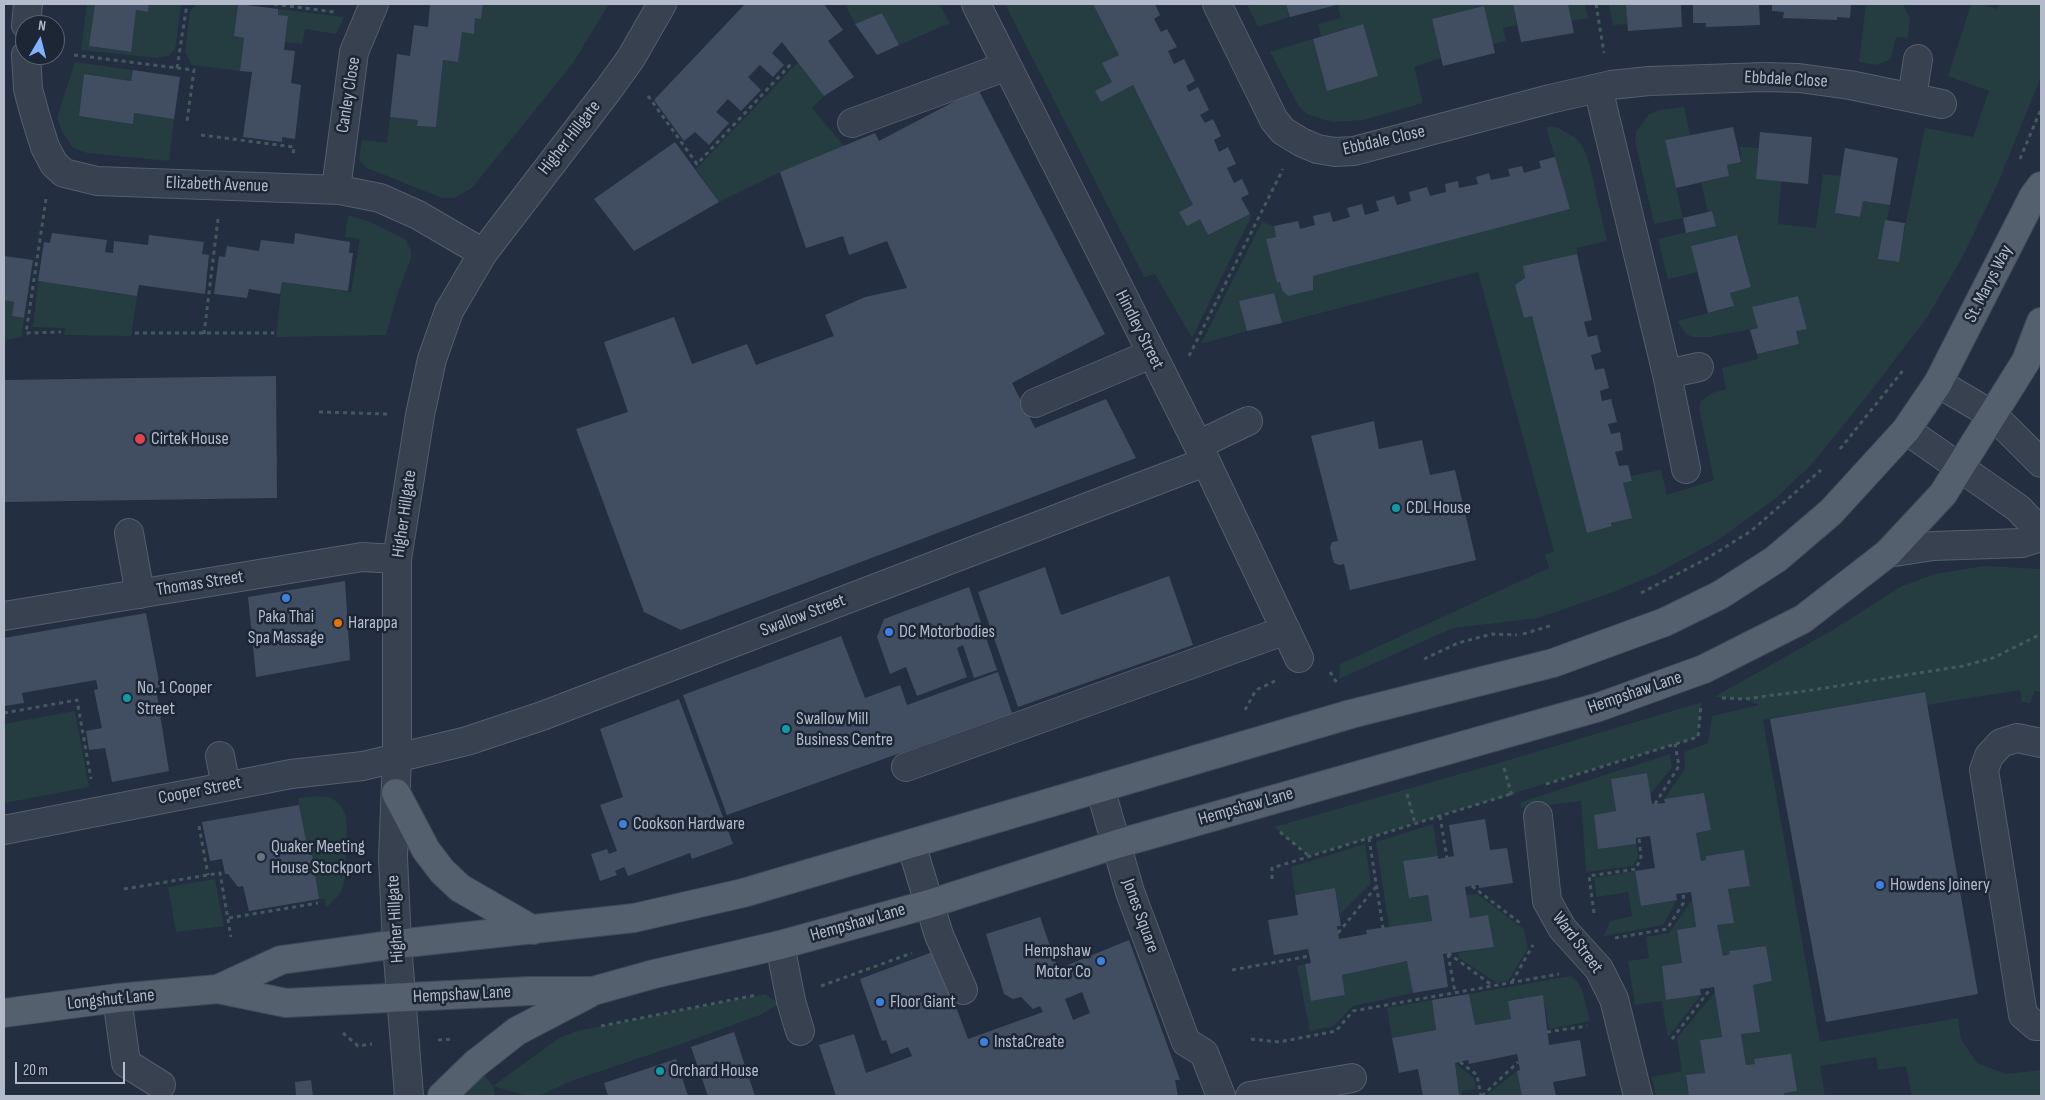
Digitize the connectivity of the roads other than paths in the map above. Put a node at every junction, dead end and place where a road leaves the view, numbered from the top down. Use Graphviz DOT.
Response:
graph roads {
  1 [pos="374,4"];
  2 [pos="662,4"];
  3 [pos="976,4"];
  4 [pos="1217,4"];
  5 [pos="1918,59"];
  6 [pos="27,65"];
  7 [pos="1007,66"];
  8 [pos="1605,87"];
  9 [pos="1912,98"];
  10 [pos="1942,104"];
  11 [pos="852,123"];
  12 [pos="2041,186"];
  13 [pos="336,189"];
  14 [pos="483,253"];
  15 [pos="2041,322"];
  16 [pos="1151,354"];
  17 [pos="1699,367"];
  18 [pos="1667,374"];
  19 [pos="1938,383"];
  20 [pos="1035,403"];
  21 [pos="1994,416"];
  22 [pos="1248,421"];
  23 [pos="1906,430"];
  24 [pos="1202,453"];
  25 [pos="2041,463"];
  26 [pos="1959,468"];
  27 [pos="1686,469"];
  28 [pos="2041,532"];
  29 [pos="129,533"];
  30 [pos="2041,537"];
  31 [pos="1888,553"];
  32 [pos="397,559"];
  33 [pos="140,594"];
  34 [pos="4,616"];
  35 [pos="1286,630"];
  36 [pos="1299,658"];
  37 [pos="2041,743"];
  38 [pos="220,756"];
  39 [pos="397,757"];
  40 [pos="906,767"];
  41 [pos="226,786"];
  42 [pos="1100,788"];
  43 [pos="396,793"];
  44 [pos="1538,816"];
  45 [pos="4,830"];
  46 [pos="911,844"];
  47 [pos="1117,844"];
  48 [pos="929,904"];
  49 [pos="533,930"];
  50 [pos="397,944"];
  51 [pos="780,945"];
  52 [pos="218,989"];
  53 [pos="963,990"];
  54 [pos="593,991"];
  55 [pos="117,998"];
  56 [pos="401,999"];
  57 [pos="4,1013"];
  58 [pos="2041,1026"];
  59 [pos="800,1031"];
  60 [pos="1352,1078"];
  61 [pos="161,1085"];
  62 [pos="409,1096"];
  63 [pos="442,1096"];
  64 [pos="1221,1096"];
  65 [pos="1250,1096"];
  66 [pos="1638,1096"];
  1 -- 13 [label="street, Canley Close"];
  2 -- 14 [label="street, Higher Hillgate"];
  3 -- 7 [label="street, Hindley Street"];
  4 -- 8 [label="street, Ebbdale Close"];
  5 -- 9 [label="street"];
  6 -- 13 [label="street, Elizabeth Avenue"];
  7 -- 11 [label="street"];
  7 -- 16 [label="street, Hindley Street"];
  8 -- 9 [label="street, Ebbdale Close"];
  8 -- 18 [label="street"];
  9 -- 10 [label="street, Ebbdale Close"];
  12 -- 19 [label="main road, St. Marys Way"];
  13 -- 14 [label="street, Elizabeth Avenue"];
  14 -- 32 [label="street, Higher Hillgate"];
  15 -- 21 [label="main road"];
  16 -- 20 [label="street"];
  16 -- 24 [label="street, Hindley Street"];
  17 -- 18 [label="street"];
  18 -- 27 [label="street"];
  19 -- 21 [label="street"];
  19 -- 23 [label="main road"];
  21 -- 25 [label="street"];
  21 -- 26 [label="main road, Hempshaw Lane"];
  22 -- 24 [label="street, Swallow Street"];
  23 -- 26 [label="street"];
  23 -- 42 [label="main road"];
  24 -- 35 [label="street, Hindley Street"];
  24 -- 39 [label="street, Swallow Street"];
  26 -- 28 [label="street"];
  26 -- 31 [label="main road, Hempshaw Lane"];
  29 -- 33 [label="street"];
  30 -- 31 [label="street"];
  31 -- 47 [label="main road, Hempshaw Lane"];
  32 -- 33 [label="street, Thomas Street"];
  32 -- 39 [label="street, Higher Hillgate"];
  33 -- 34 [label="street, Thomas Street"];
  35 -- 36 [label="street, Hindley Street"];
  35 -- 40 [label="street"];
  37 -- 58 [label="street"];
  38 -- 41 [label="street"];
  39 -- 41 [label="street, Cooper Street"];
  39 -- 43 [label="street, Higher Hillgate"];
  41 -- 45 [label="street, Cooper Street"];
  42 -- 46 [label="main road"];
  42 -- 47 [label="street, Jones Square"];
  43 -- 49 [label="main road"];
  43 -- 50 [label="street, Higher Hillgate"];
  44 -- 66 [label="street, Ward Street"];
  46 -- 48 [label="street"];
  46 -- 49 [label="main road"];
  47 -- 48 [label="main road, Hempshaw Lane"];
  47 -- 64 [label="street, Jones Square"];
  48 -- 51 [label="main road, Hempshaw Lane"];
  48 -- 53 [label="street"];
  49 -- 50 [label="main road"];
  50 -- 52 [label="main road, Longshut Lane"];
  50 -- 56 [label="street, Higher Hillgate"];
  51 -- 54 [label="main road, Hempshaw Lane"];
  51 -- 59 [label="street"];
  52 -- 55 [label="main road, Longshut Lane"];
  52 -- 56 [label="main road, Longshut Lane"];
  54 -- 56 [label="main road, Hempshaw Lane"];
  54 -- 63 [label="main road"];
  55 -- 57 [label="main road, Longshut Lane"];
  55 -- 61 [label="street"];
  56 -- 62 [label="street, Higher Hillgate"];
  60 -- 65 [label="street"];
}
